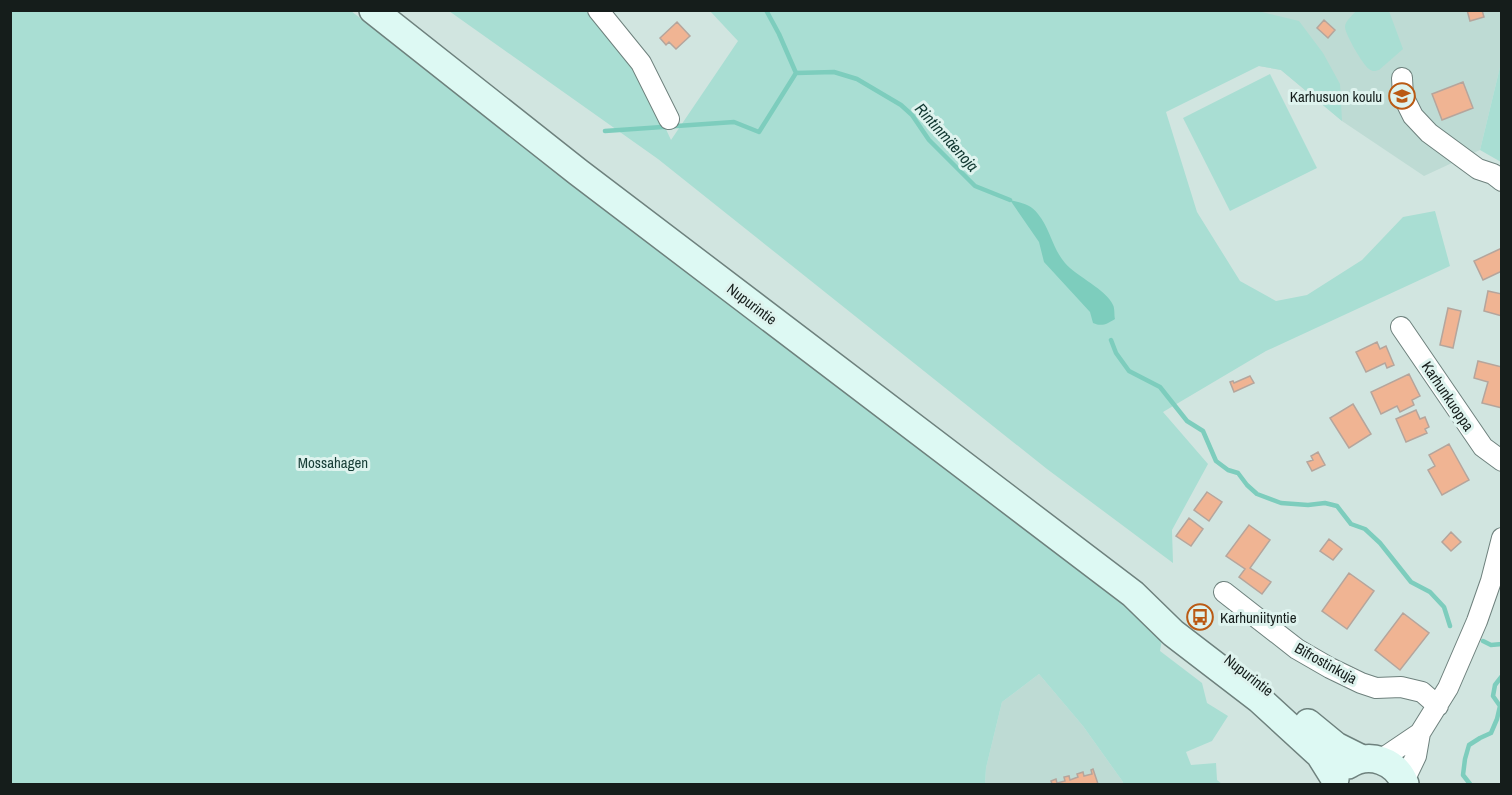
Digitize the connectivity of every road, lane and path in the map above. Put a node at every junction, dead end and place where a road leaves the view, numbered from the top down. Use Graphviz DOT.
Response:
graph roads {
  1 [pos="374,10"];
  2 [pos="598,10"];
  3 [pos="1402,78"];
  4 [pos="669,119"];
  5 [pos="1502,181"];
  6 [pos="1401,327"];
  7 [pos="1502,461"];
  8 [pos="1502,538"];
  9 [pos="1224,592"];
  10 [pos="1133,595"];
  11 [pos="1438,706"];
  12 [pos="1420,733"];
  13 [pos="1371,759"];
  14 [pos="1334,782"];
  15 [pos="1404,783"];
  1 -- 10 [label="main road, Nupurintie"];
  2 -- 4 [label="street"];
  3 -- 5 [label="street"];
  6 -- 7 [label="street, Karhunkuoppa"];
  8 -- 11 [label="street"];
  9 -- 11 [label="street, Bifrostinkuja"];
  10 -- 13 [label="main road, Nupurintie"];
  10 -- 14 [label="main road, Nupurintie"];
  11 -- 12 [label="street"];
  12 -- 13 [label="street"];
  12 -- 15 [label="street"];
  13 -- 14 [label="main road"];
  13 -- 15 [label="main road, Nupurintie"];
}
